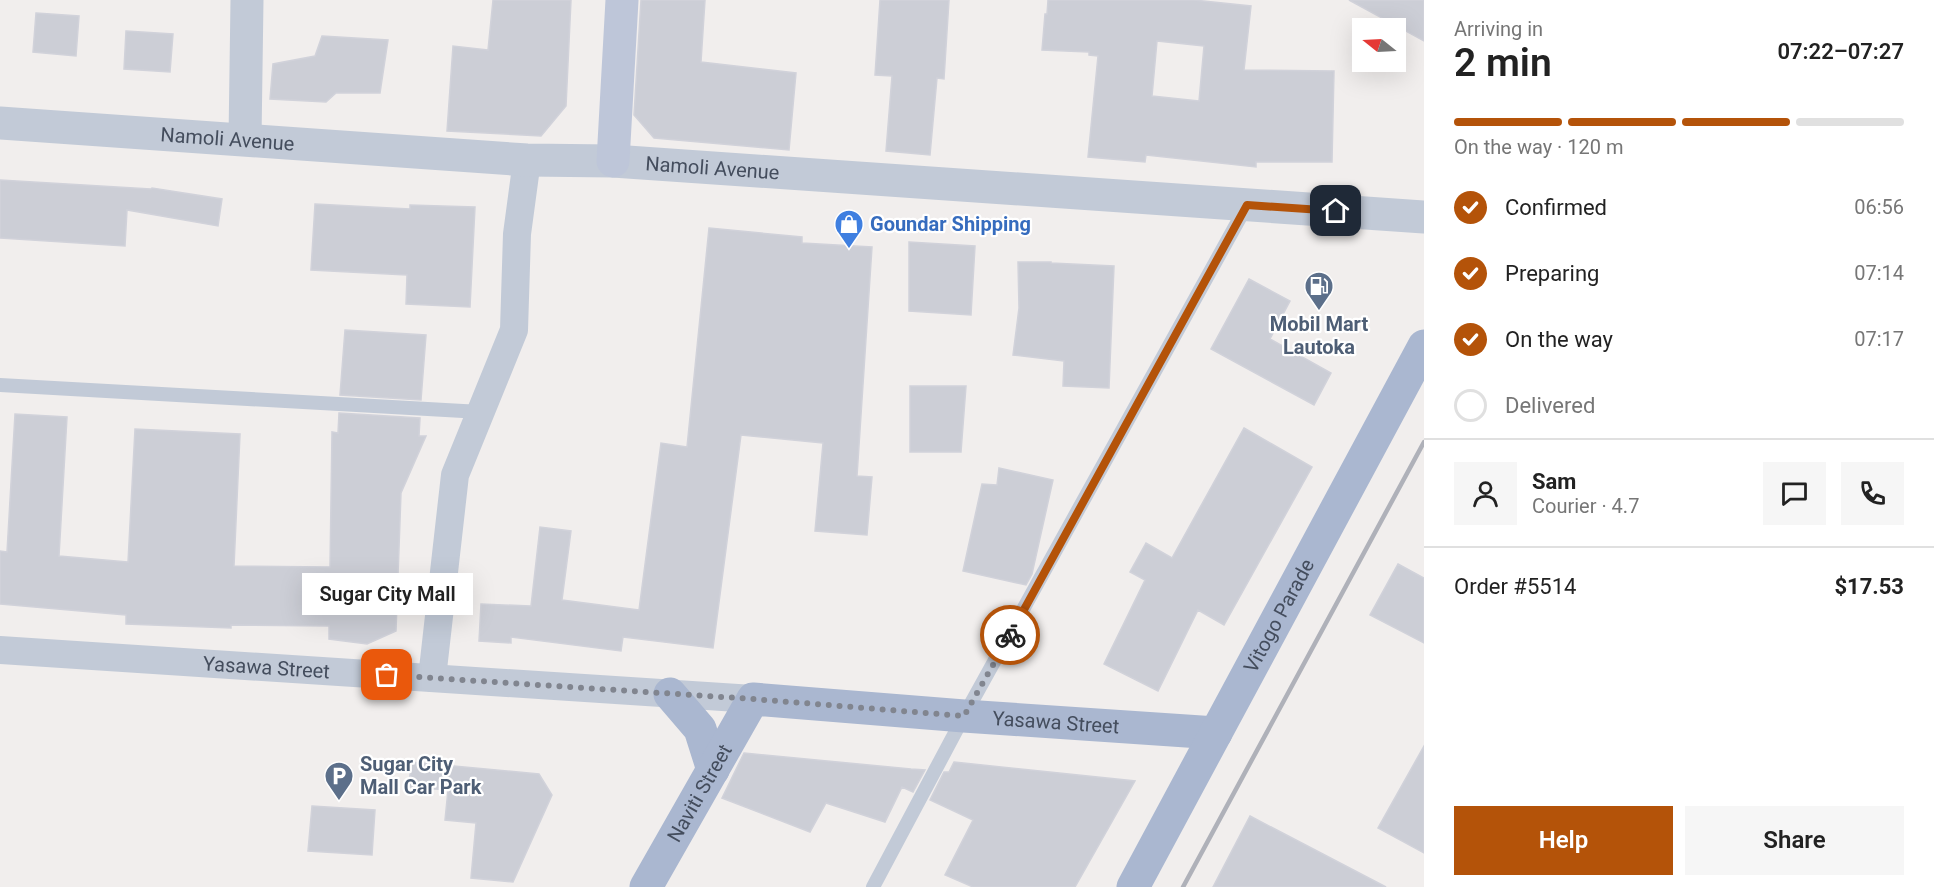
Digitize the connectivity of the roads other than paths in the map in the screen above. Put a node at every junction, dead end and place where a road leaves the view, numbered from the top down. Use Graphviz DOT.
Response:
graph roads {
  1 [pos="248,0"];
  2 [pos="622,0"];
  3 [pos="0,123"];
  4 [pos="245,139"];
  5 [pos="527,160"];
  6 [pos="613,161"];
  7 [pos="1247,205"];
  8 [pos="1424,217"];
  9 [pos="1424,346"];
  10 [pos="0,385"];
  11 [pos="481,412"];
  12 [pos="0,650"];
  13 [pos="432,678"];
  14 [pos="670,694"];
  15 [pos="753,699"];
  16 [pos="964,716"];
  17 [pos="1216,734"];
  18 [pos="713,770"];
  19 [pos="646,887"];
  20 [pos="873,887"];
  21 [pos="1133,887"];
  1 -- 4 [label="street"];
  2 -- 6 [label="main road"];
  3 -- 4 [label="street, Namoli Avenue"];
  4 -- 5 [label="street, Namoli Avenue"];
  5 -- 6 [label="street, Namoli Avenue"];
  5 -- 11 [label="street"];
  6 -- 7 [label="street, Namoli Avenue"];
  7 -- 8 [label="street, Namoli Avenue"];
  7 -- 16 [label="lane"];
  9 -- 17 [label="main road, Vitogo Parade"];
  10 -- 11 [label="lane"];
  11 -- 13 [label="street"];
  12 -- 13 [label="street, Yasawa Street"];
  13 -- 14 [label="street, Yasawa Street"];
  14 -- 15 [label="street, Yasawa Street"];
  14 -- 18 [label="main road"];
  15 -- 16 [label="main road, Yasawa Street"];
  15 -- 18 [label="main road, Naviti Street"];
  16 -- 17 [label="main road, Yasawa Street"];
  16 -- 20 [label="lane"];
  17 -- 21 [label="main road, Vitogo Parade"];
  18 -- 19 [label="main road, Naviti Street"];
}
